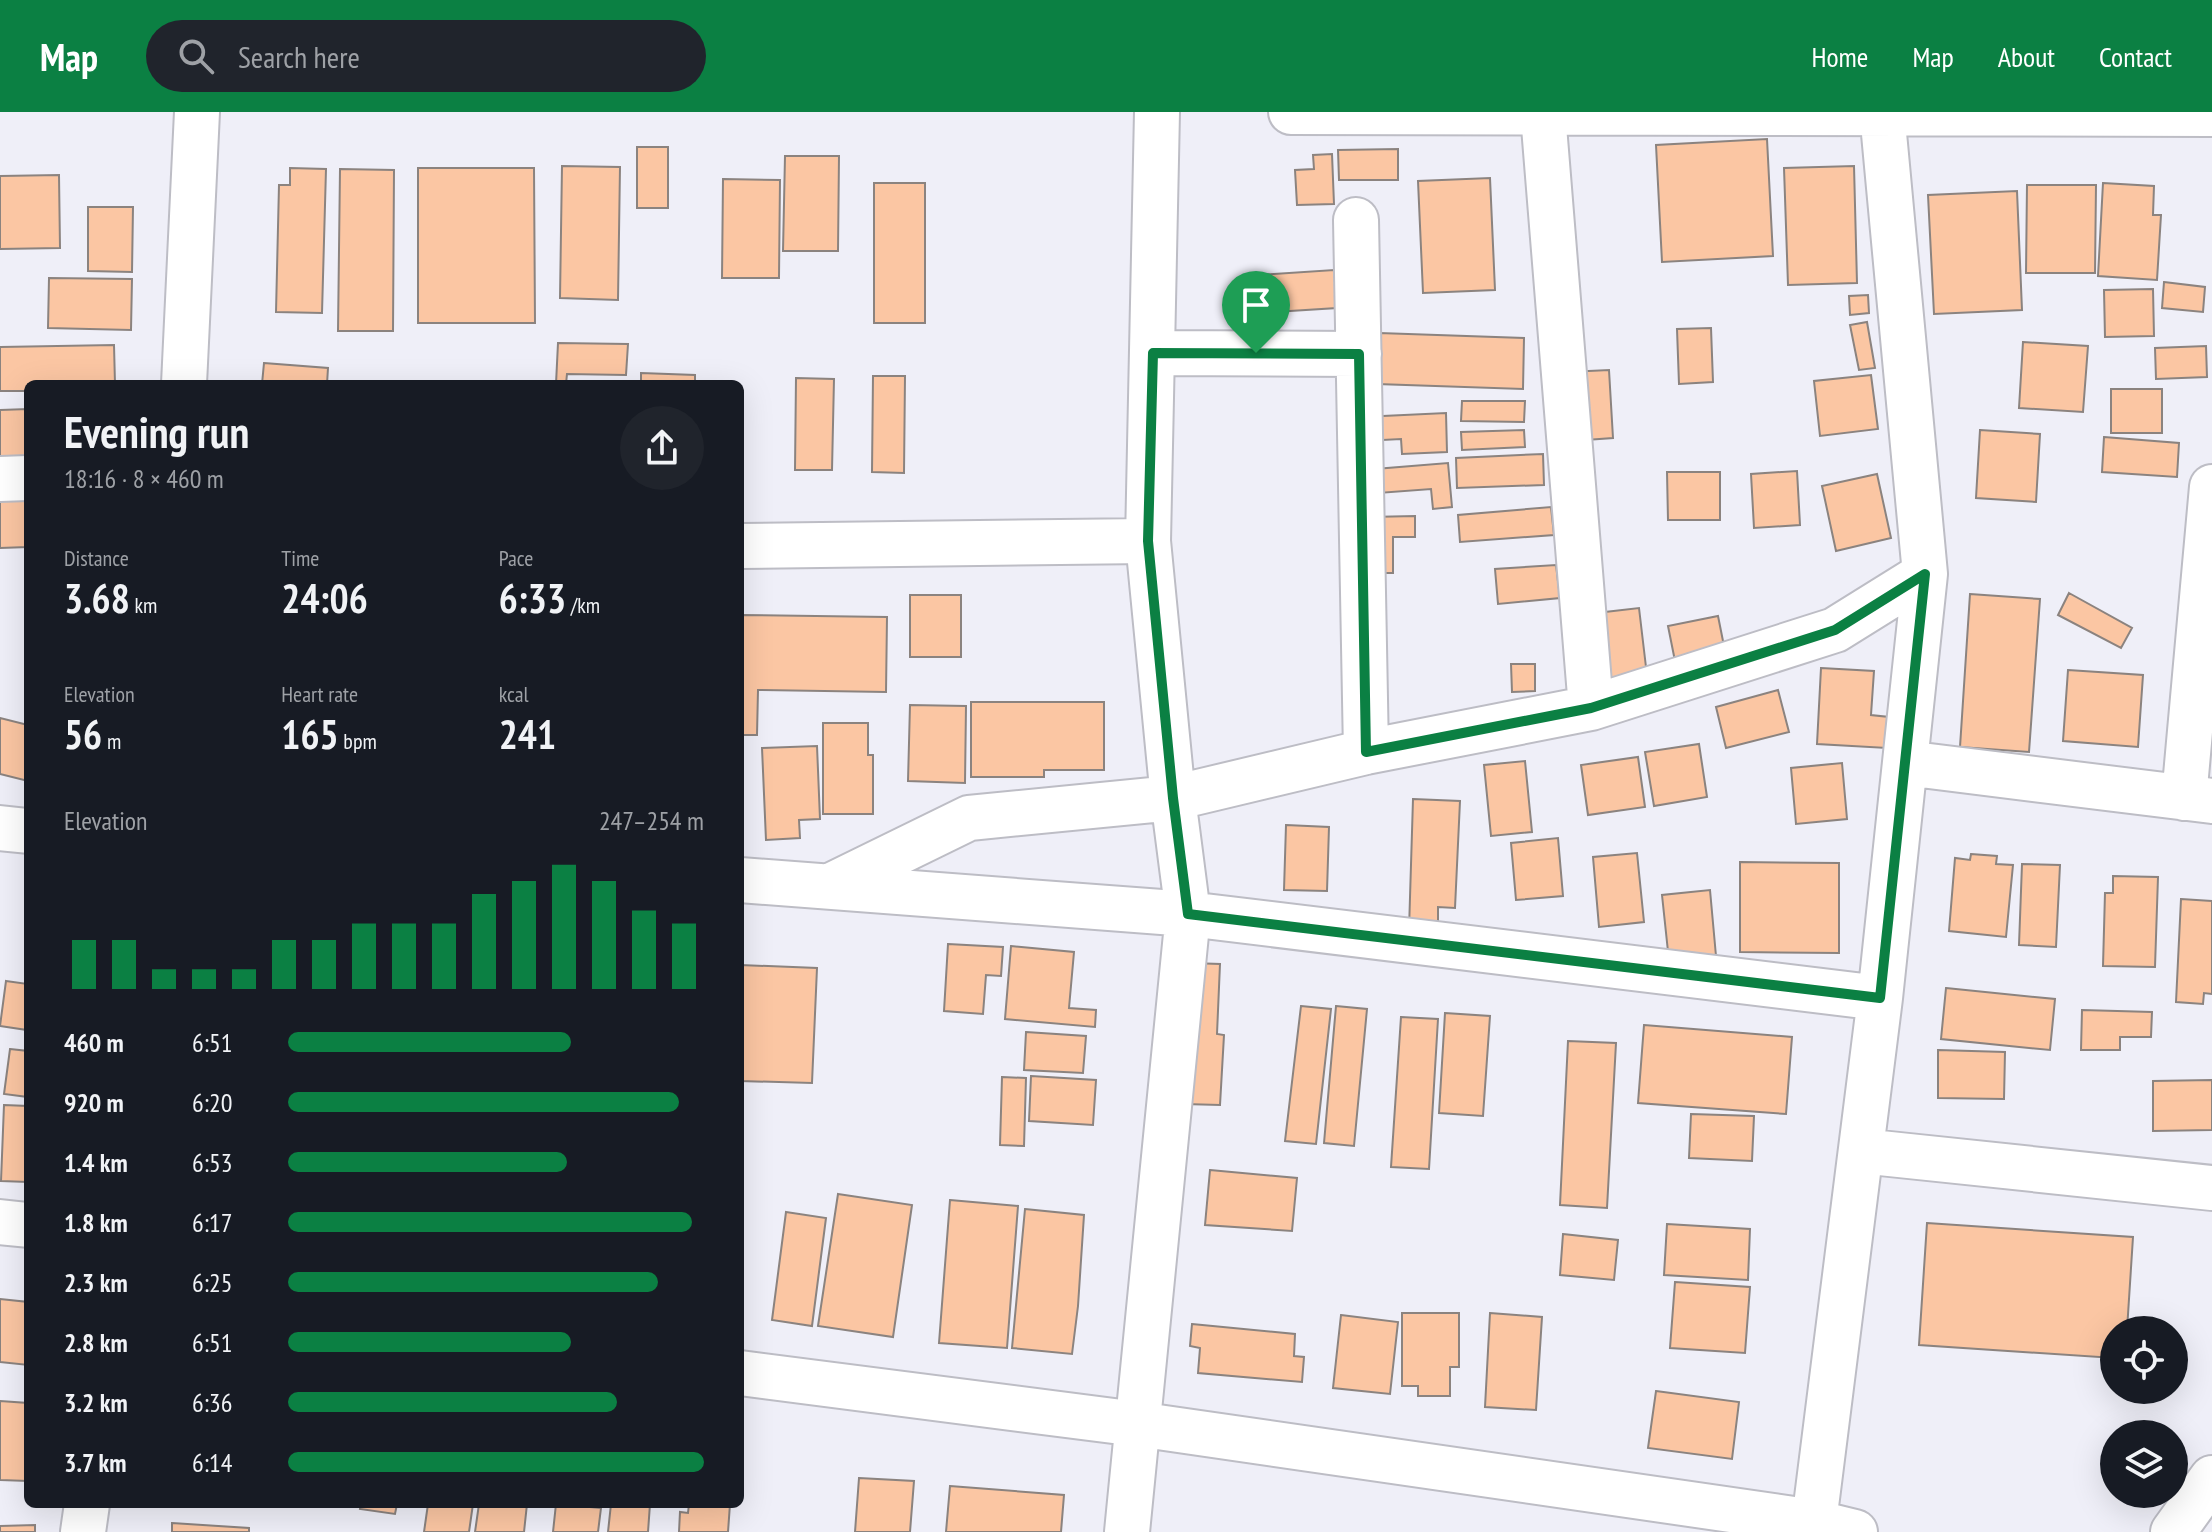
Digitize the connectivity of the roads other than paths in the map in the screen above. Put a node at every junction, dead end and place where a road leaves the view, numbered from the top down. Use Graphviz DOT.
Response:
graph roads {
  1 [pos="197,112"];
  2 [pos="1157,112"];
  3 [pos="1291,112"];
  4 [pos="1882,113"];
  5 [pos="1543,114"];
  6 [pos="2212,114"];
  7 [pos="1356,220"];
  8 [pos="1153,353"];
  9 [pos="1359,354"];
  10 [pos="184,380"];
  11 [pos="24,478"];
  12 [pos="0,479"];
  13 [pos="2212,489"];
  14 [pos="1148,541"];
  15 [pos="744,546"];
  16 [pos="1925,574"];
  17 [pos="1591,708"];
  18 [pos="1366,752"];
  19 [pos="1905,763"];
  20 [pos="1173,798"];
  21 [pos="2198,800"];
  22 [pos="0,828"];
  23 [pos="24,831"];
  24 [pos="744,880"];
  25 [pos="830,886"];
  26 [pos="1188,914"];
  27 [pos="1880,998"];
  28 [pos="1861,1151"];
  29 [pos="2212,1188"];
  30 [pos="0,1222"];
  31 [pos="24,1225"];
  32 [pos="744,1374"];
  33 [pos="1137,1424"];
  34 [pos="2212,1478"];
  35 [pos="86,1508"];
  36 [pos="1835,1527"];
  37 [pos="83,1532"];
  38 [pos="1127,1532"];
  39 [pos="2173,1532"];
  1 -- 10 [label="street"];
  2 -- 8 [label="street"];
  3 -- 5 [label="street"];
  4 -- 5 [label="street"];
  4 -- 6 [label="street"];
  4 -- 16 [label="street"];
  5 -- 17 [label="street"];
  7 -- 9 [label="street"];
  8 -- 9 [label="street"];
  8 -- 14 [label="street"];
  9 -- 18 [label="street"];
  11 -- 12 [label="street"];
  13 -- 21 [label="street"];
  14 -- 15 [label="street"];
  14 -- 20 [label="street"];
  16 -- 17 [label="street"];
  16 -- 19 [label="street"];
  17 -- 18 [label="street"];
  18 -- 20 [label="street"];
  19 -- 21 [label="street"];
  19 -- 27 [label="street"];
  20 -- 25 [label="street"];
  20 -- 26 [label="street"];
  22 -- 23 [label="street"];
  24 -- 25 [label="street"];
  25 -- 26 [label="street"];
  26 -- 27 [label="street"];
  26 -- 33 [label="street"];
  27 -- 28 [label="street"];
  28 -- 29 [label="street"];
  28 -- 36 [label="street"];
  30 -- 31 [label="street"];
  32 -- 33 [label="street"];
  33 -- 36 [label="street"];
  33 -- 38 [label="street"];
  34 -- 39 [label="street"];
  35 -- 37 [label="street"];
}
